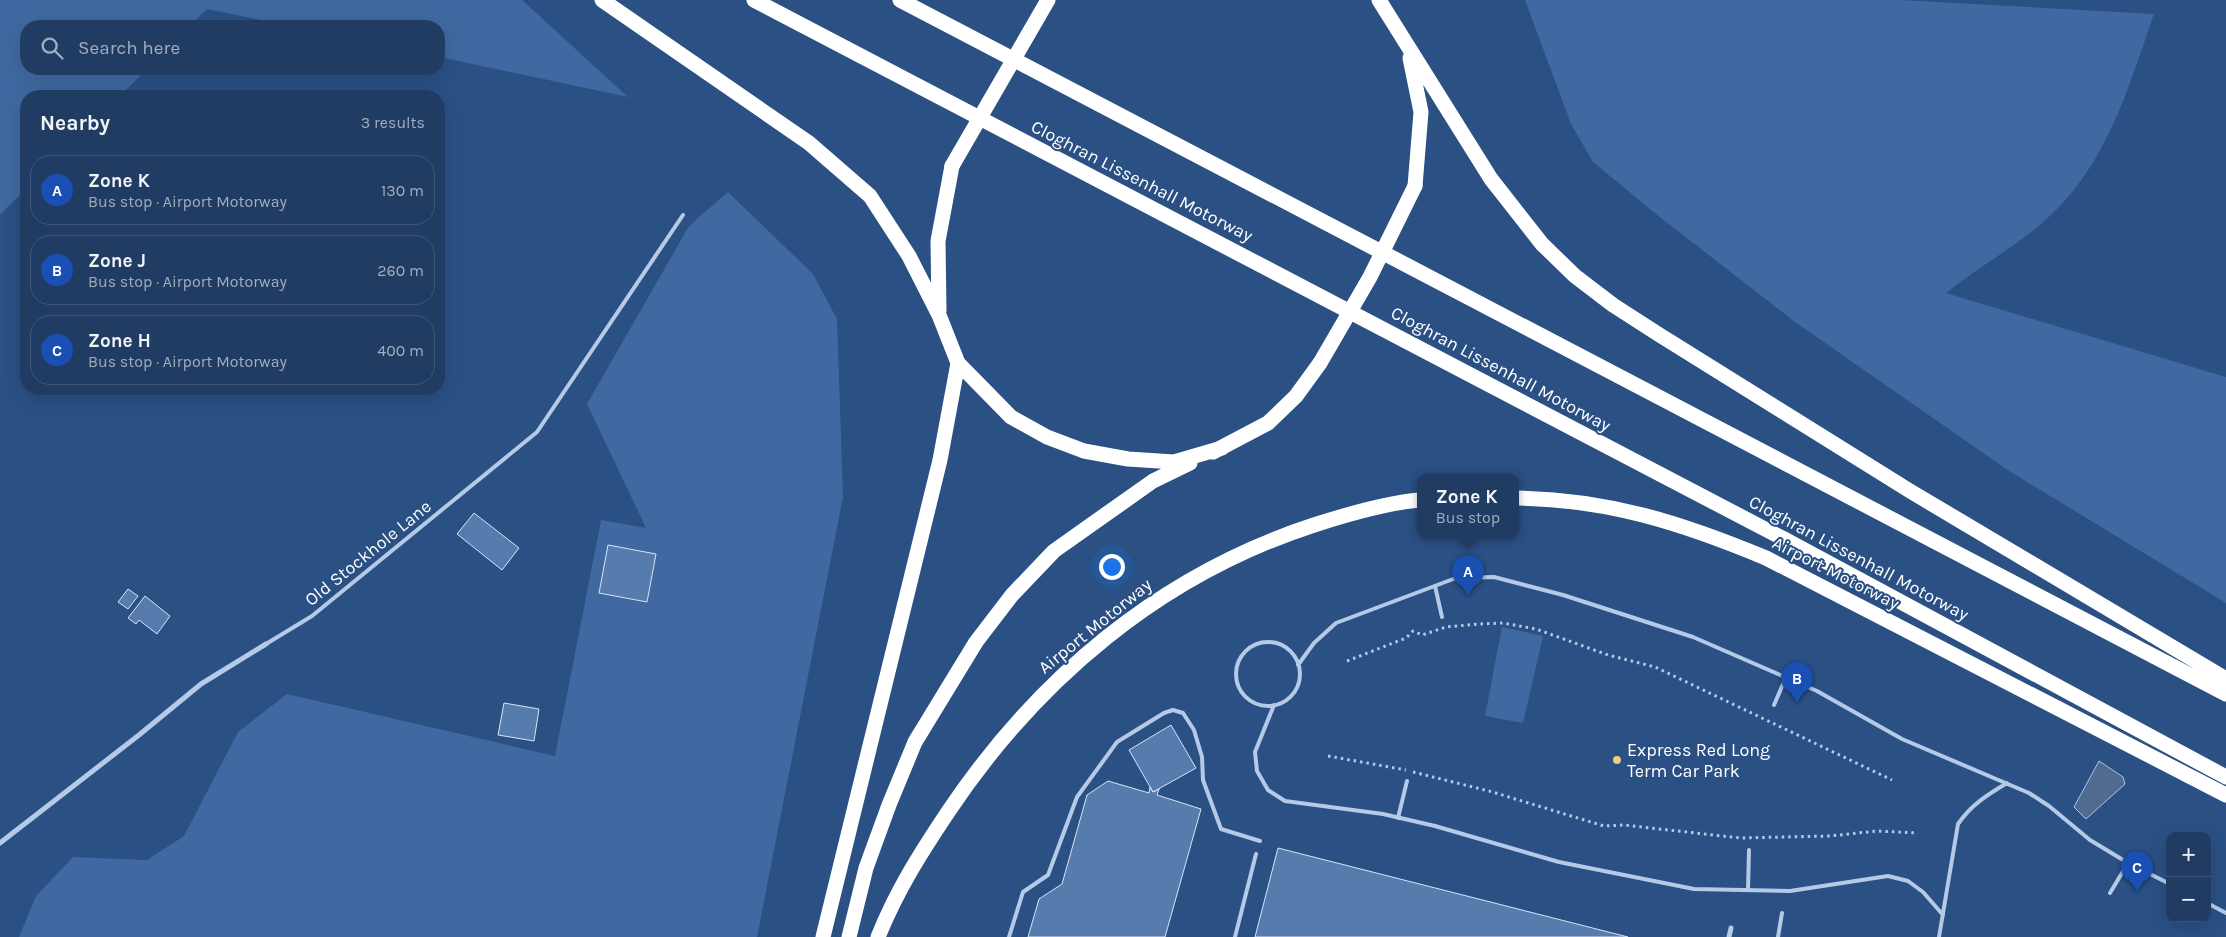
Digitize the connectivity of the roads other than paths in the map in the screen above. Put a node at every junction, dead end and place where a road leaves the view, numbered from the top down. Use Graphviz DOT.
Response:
graph roads {
  1 [pos="602,0"];
  2 [pos="754,0"];
  3 [pos="900,0"];
  4 [pos="1048,0"];
  5 [pos="1379,0"];
  6 [pos="1408,47"];
  7 [pos="683,214"];
  8 [pos="940,315"];
  9 [pos="958,363"];
  10 [pos="1222,448"];
  11 [pos="1519,498"];
  12 [pos="1417,500"];
  13 [pos="1435,586"];
  14 [pos="1442,617"];
  15 [pos="266,644"];
  16 [pos="1298,665"];
  17 [pos="1786,677"];
  18 [pos="2226,679"];
  19 [pos="2226,694"];
  20 [pos="1274,705"];
  21 [pos="1774,705"];
  22 [pos="2226,777"];
  23 [pos="1407,781"];
  24 [pos="2007,783"];
  25 [pos="2226,795"];
  26 [pos="1398,818"];
  27 [pos="1260,841"];
  28 [pos="0,843"];
  29 [pos="1749,850"];
  30 [pos="1256,854"];
  31 [pos="2128,863"];
  32 [pos="2166,882"];
  33 [pos="1748,890"];
  34 [pos="2110,893"];
  35 [pos="2211,905"];
  36 [pos="1782,913"];
  37 [pos="2226,913"];
  38 [pos="1943,915"];
  39 [pos="1731,928"];
  40 [pos="823,937"];
  41 [pos="849,937"];
  42 [pos="878,937"];
  43 [pos="1009,937"];
  44 [pos="1235,937"];
  45 [pos="1729,937"];
  46 [pos="1778,937"];
  47 [pos="1939,937"];
  1 -- 8 [label="highway"];
  2 -- 22 [label="highway, Cloghran Lissenhall Motorway"];
  3 -- 19 [label="highway"];
  4 -- 8 [label="highway, bridge"];
  5 -- 6 [label="highway"];
  6 -- 10 [label="highway, bridge"];
  6 -- 18 [label="highway"];
  7 -- 15 [label="lane, Old Stockhole Lane"];
  8 -- 9 [label="highway"];
  9 -- 10 [label="highway"];
  9 -- 40 [label="highway"];
  10 -- 41 [label="highway"];
  11 -- 25 [label="highway, Airport Motorway"];
  12 -- 42 [label="highway, Airport Motorway"];
  13 -- 14 [label="lane"];
  13 -- 16 [label="lane"];
  13 -- 17 [label="lane"];
  15 -- 28 [label="street, Old Stockhole Lane"];
  16 -- 20 [label="lane"];
  16 -- 20 [label="lane"];
  17 -- 21 [label="lane"];
  17 -- 24 [label="lane"];
  20 -- 26 [label="lane"];
  23 -- 26 [label="lane"];
  24 -- 31 [label="lane"];
  24 -- 38 [label="lane"];
  26 -- 33 [label="lane"];
  27 -- 43 [label="lane"];
  29 -- 33 [label="lane"];
  30 -- 44 [label="lane"];
  31 -- 32 [label="lane"];
  31 -- 34 [label="lane"];
  33 -- 38 [label="lane"];
  35 -- 37 [label="lane"];
  36 -- 46 [label="lane"];
  38 -- 47 [label="lane"];
  39 -- 45 [label="street"];
}
